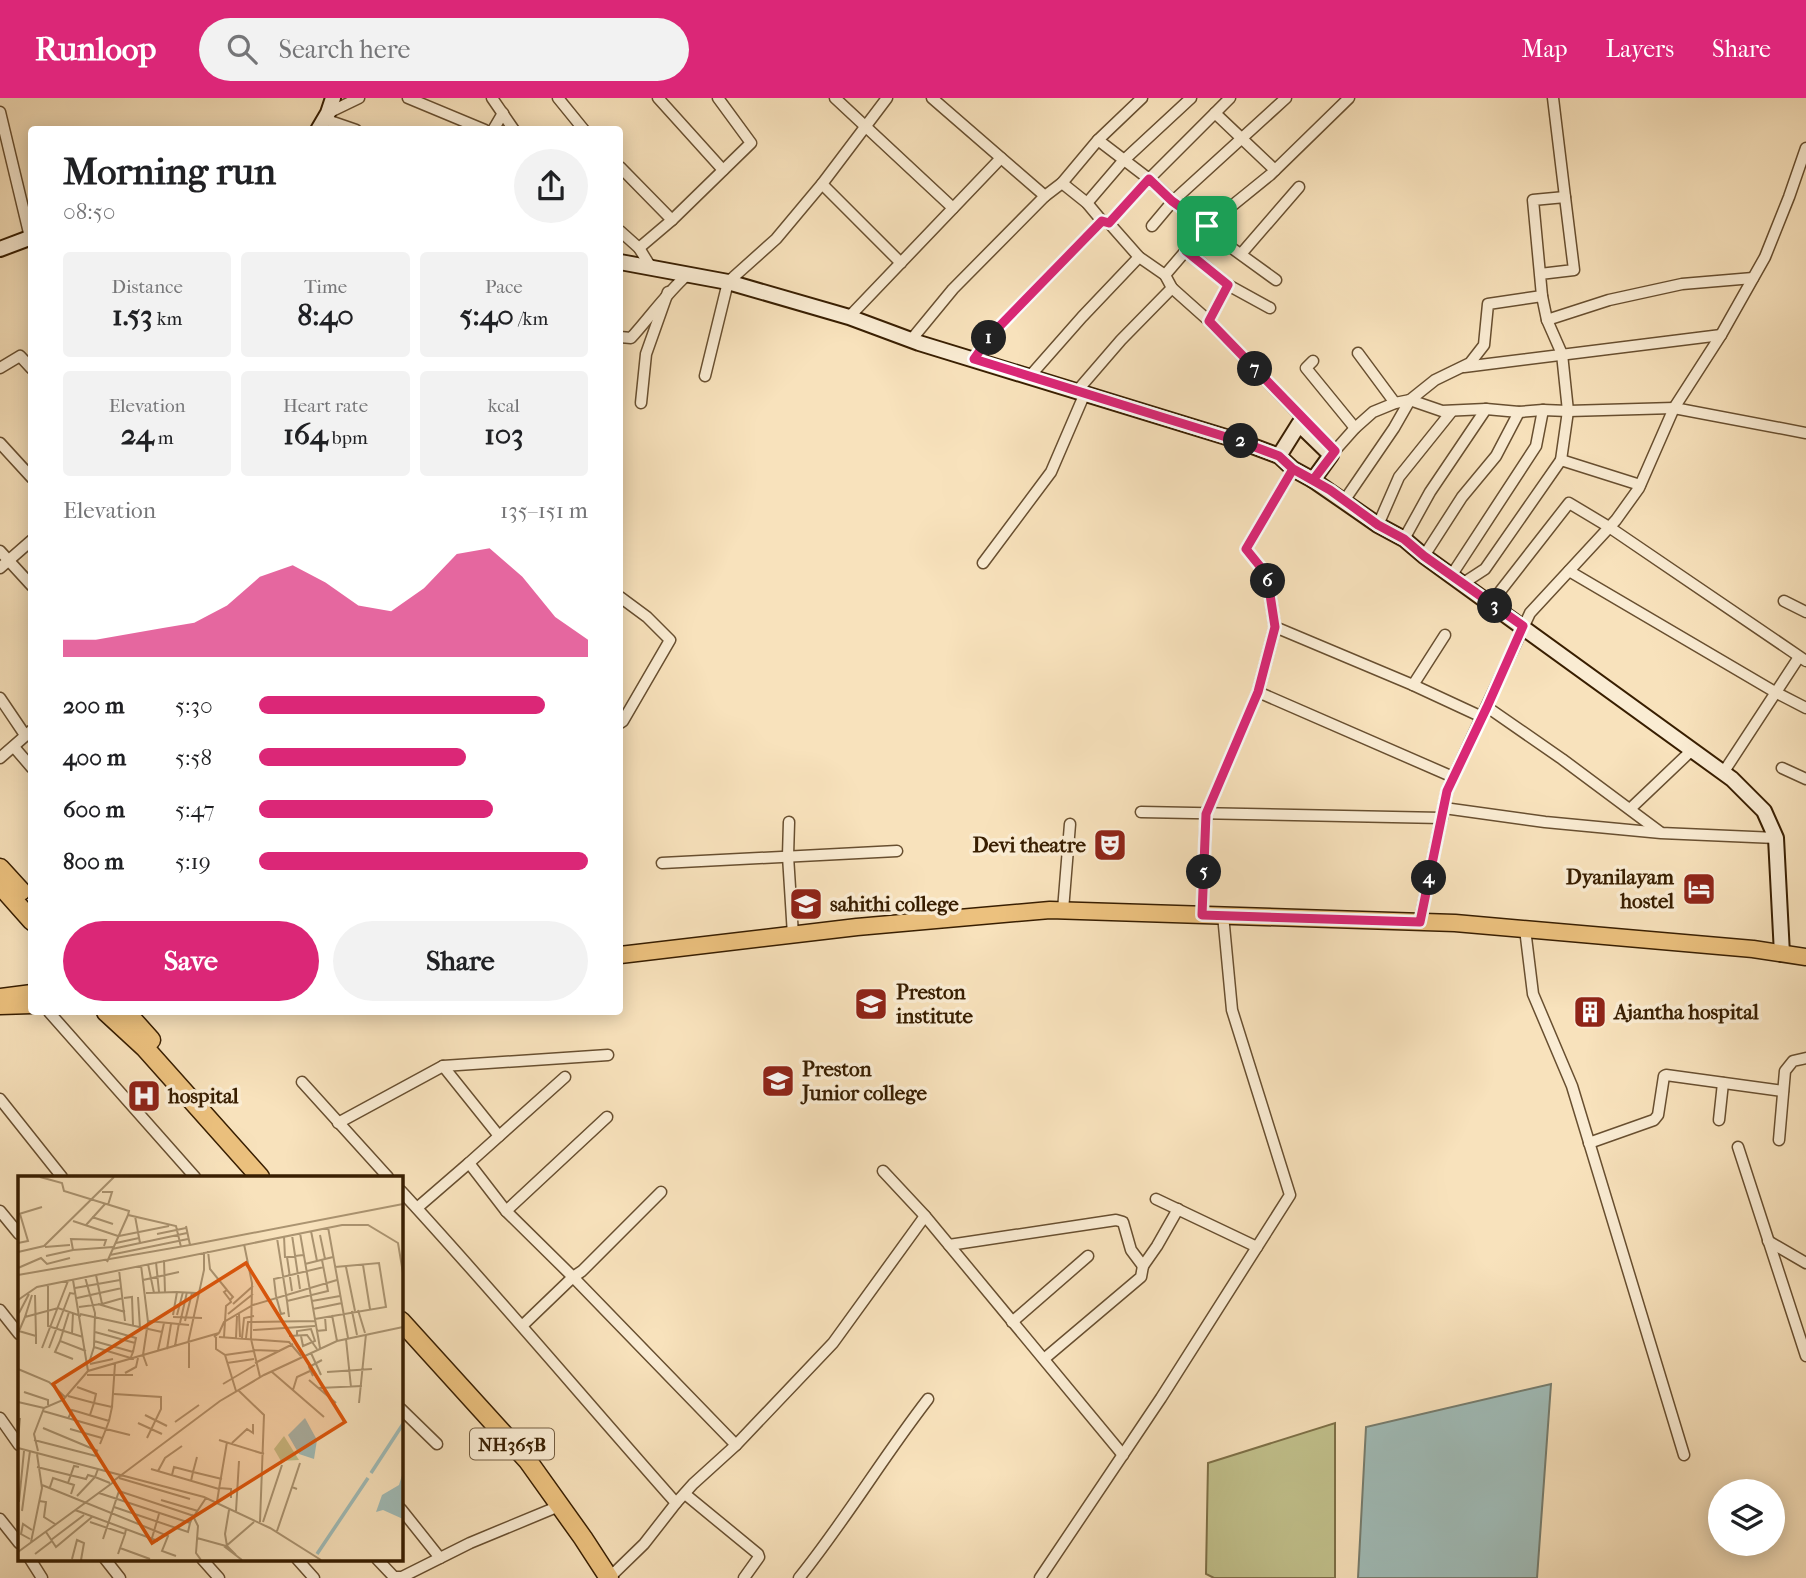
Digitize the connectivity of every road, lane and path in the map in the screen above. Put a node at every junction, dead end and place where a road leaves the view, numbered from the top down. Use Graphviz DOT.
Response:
graph roads {
  1 [pos="333,98"];
  2 [pos="359,98"];
  3 [pos="408,98"];
  4 [pos="492,98"];
  5 [pos="558,98"];
  6 [pos="658,98"];
  7 [pos="718,98"];
  8 [pos="835,98"];
  9 [pos="887,98"];
  10 [pos="932,98"];
  11 [pos="1142,98"];
  12 [pos="1191,98"];
  13 [pos="1230,98"];
  14 [pos="1286,98"];
  15 [pos="1349,98"];
  16 [pos="1553,98"];
  17 [pos="0,111"];
  18 [pos="503,113"];
  19 [pos="1215,113"];
  20 [pos="323,121"];
  21 [pos="341,126"];
  22 [pos="475,126"];
  23 [pos="496,126"];
  24 [pos="511,126"];
  25 [pos="581,126"];
  26 [pos="866,128"];
  27 [pos="1241,138"];
  28 [pos="1098,140"];
  29 [pos="1806,148"];
  30 [pos="1001,158"];
  31 [pos="1123,161"];
  32 [pos="623,170"];
  33 [pos="723,170"];
  34 [pos="1275,170"];
  35 [pos="1149,179"];
  36 [pos="1062,183"];
  37 [pos="822,184"];
  38 [pos="1299,187"];
  39 [pos="1045,195"];
  40 [pos="1565,197"];
  41 [pos="1172,201"];
  42 [pos="1087,203"];
  43 [pos="953,208"];
  44 [pos="672,220"];
  45 [pos="1105,222"];
  46 [pos="28,225"];
  47 [pos="1152,226"];
  48 [pos="1207,226"];
  49 [pos="623,234"];
  50 [pos="28,238"];
  51 [pos="639,248"];
  52 [pos="0,249"];
  53 [pos="1186,251"];
  54 [pos="1241,254"];
  55 [pos="1139,257"];
  56 [pos="623,263"];
  57 [pos="901,263"];
  58 [pos="652,269"];
  59 [pos="1540,274"];
  60 [pos="687,275"];
  61 [pos="1165,275"];
  62 [pos="1753,278"];
  63 [pos="1276,281"];
  64 [pos="728,282"];
  65 [pos="1228,285"];
  66 [pos="1172,288"];
  67 [pos="668,292"];
  68 [pos="1542,296"];
  69 [pos="1270,308"];
  70 [pos="849,317"];
  71 [pos="1547,320"];
  72 [pos="1209,321"];
  73 [pos="1721,335"];
  74 [pos="623,337"];
  75 [pos="911,340"];
  76 [pos="1358,353"];
  77 [pos="1562,354"];
  78 [pos="974,359"];
  79 [pos="1313,361"];
  80 [pos="28,365"];
  81 [pos="0,368"];
  82 [pos="1460,368"];
  83 [pos="705,376"];
  84 [pos="1030,376"];
  85 [pos="1081,392"];
  86 [pos="1410,400"];
  87 [pos="641,403"];
  88 [pos="1395,403"];
  89 [pos="1674,408"];
  90 [pos="1486,409"];
  91 [pos="1543,410"];
  92 [pos="1452,411"];
  93 [pos="1567,411"];
  94 [pos="1519,412"];
  95 [pos="1356,428"];
  96 [pos="1806,433"];
  97 [pos="0,443"];
  98 [pos="1333,453"];
  99 [pos="1279,456"];
  100 [pos="1561,460"];
  101 [pos="1293,469"];
  102 [pos="28,474"];
  103 [pos="1313,480"];
  104 [pos="1640,485"];
  105 [pos="1344,500"];
  106 [pos="1378,525"];
  107 [pos="1609,527"];
  108 [pos="1404,539"];
  109 [pos="28,544"];
  110 [pos="0,551"];
  111 [pos="1424,556"];
  112 [pos="983,563"];
  113 [pos="5,564"];
  114 [pos="1569,571"];
  115 [pos="1457,580"];
  116 [pos="28,583"];
  117 [pos="623,599"];
  118 [pos="1784,601"];
  119 [pos="1491,603"];
  120 [pos="1806,612"];
  121 [pos="1523,626"];
  122 [pos="1275,627"];
  123 [pos="1445,635"];
  124 [pos="1804,658"];
  125 [pos="1413,685"];
  126 [pos="1258,692"];
  127 [pos="1775,692"];
  128 [pos="0,698"];
  129 [pos="1806,708"];
  130 [pos="1485,712"];
  131 [pos="623,721"];
  132 [pos="28,733"];
  133 [pos="13,747"];
  134 [pos="1692,750"];
  135 [pos="0,758"];
  136 [pos="28,764"];
  137 [pos="1782,768"];
  138 [pos="1723,773"];
  139 [pos="1454,777"];
  140 [pos="1806,779"];
  141 [pos="1630,809"];
  142 [pos="1141,812"];
  143 [pos="1443,813"];
  144 [pos="1206,814"];
  145 [pos="789,822"];
  146 [pos="1070,824"];
  147 [pos="1661,833"];
  148 [pos="1776,838"];
  149 [pos="897,851"];
  150 [pos="788,856"];
  151 [pos="662,863"];
  152 [pos="0,868"];
  153 [pos="0,885"];
  154 [pos="28,900"];
  155 [pos="1063,910"];
  156 [pos="1202,915"];
  157 [pos="1223,915"];
  158 [pos="28,916"];
  159 [pos="1420,922"];
  160 [pos="1525,929"];
  161 [pos="793,935"];
  162 [pos="1782,954"];
  163 [pos="623,955"];
  164 [pos="1806,957"];
  165 [pos="28,994"];
  166 [pos="0,997"];
  167 [pos="28,1005"];
  168 [pos="0,1006"];
  169 [pos="52,1015"];
  170 [pos="109,1015"];
  171 [pos="129,1015"];
  172 [pos="608,1055"];
  173 [pos="1806,1058"];
  174 [pos="443,1066"];
  175 [pos="565,1077"];
  176 [pos="302,1082"];
  177 [pos="1723,1083"];
  178 [pos="1783,1091"];
  179 [pos="0,1099"];
  180 [pos="607,1116"];
  181 [pos="1719,1120"];
  182 [pos="338,1123"];
  183 [pos="499,1136"];
  184 [pos="1779,1140"];
  185 [pos="1590,1143"];
  186 [pos="1738,1147"];
  187 [pos="469,1163"];
  188 [pos="883,1171"];
  189 [pos="61,1176"];
  190 [pos="194,1176"];
  191 [pos="259,1176"];
  192 [pos="271,1176"];
  193 [pos="387,1176"];
  194 [pos="402,1192"];
  195 [pos="662,1192"];
  196 [pos="1156,1199"];
  197 [pos="417,1208"];
  198 [pos="1178,1209"];
  199 [pos="0,1211"];
  200 [pos="506,1211"];
  201 [pos="925,1216"];
  202 [pos="18,1233"];
  203 [pos="1768,1241"];
  204 [pos="949,1245"];
  205 [pos="1257,1247"];
  206 [pos="1088,1256"];
  207 [pos="1806,1263"];
  208 [pos="1143,1266"];
  209 [pos="573,1277"];
  210 [pos="0,1310"];
  211 [pos="402,1322"];
  212 [pos="1012,1322"];
  213 [pos="523,1326"];
  214 [pos="18,1333"];
  215 [pos="402,1335"];
  216 [pos="1806,1356"];
  217 [pos="1044,1359"];
  218 [pos="928,1399"];
  219 [pos="402,1410"];
  220 [pos="0,1418"];
  221 [pos="18,1444"];
  222 [pos="437,1444"];
  223 [pos="736,1445"];
  224 [pos="1123,1455"];
  225 [pos="1684,1455"];
  226 [pos="685,1493"];
  227 [pos="676,1503"];
  228 [pos="402,1510"];
  229 [pos="552,1510"];
  230 [pos="0,1519"];
  231 [pos="18,1542"];
  232 [pos="440,1558"];
  233 [pos="31,1560"];
  234 [pos="105,1560"];
  235 [pos="203,1560"];
  236 [pos="298,1560"];
  237 [pos="377,1560"];
  238 [pos="385,1576"];
  239 [pos="42,1578"];
  240 [pos="120,1578"];
  241 [pos="219,1578"];
  242 [pos="314,1578"];
  243 [pos="598,1578"];
  244 [pos="609,1578"];
  245 [pos="744,1578"];
  246 [pos="799,1578"];
  247 [pos="1040,1578"];
  1 -- 20 [label="street"];
  2 -- 20 [label="street"];
  3 -- 22 [label="street"];
  4 -- 18 [label="street"];
  5 -- 25 [label="street"];
  6 -- 33 [label="street"];
  7 -- 33 [label="street"];
  8 -- 26 [label="street"];
  9 -- 26 [label="street"];
  10 -- 30 [label="street"];
  11 -- 28 [label="street"];
  12 -- 31 [label="street"];
  13 -- 19 [label="street"];
  14 -- 27 [label="street"];
  15 -- 34 [label="street"];
  16 -- 40 [label="street"];
  17 -- 46 [label="street"];
  18 -- 23 [label="street"];
  18 -- 24 [label="street"];
  19 -- 27 [label="street"];
  19 -- 35 [label="street"];
  20 -- 21 [label="street"];
  26 -- 37 [label="street"];
  26 -- 43 [label="street"];
  27 -- 34 [label="street"];
  27 -- 41 [label="street"];
  28 -- 31 [label="street"];
  28 -- 36 [label="street"];
  29 -- 62 [label="street"];
  30 -- 39 [label="street"];
  30 -- 43 [label="street"];
  31 -- 35 [label="street"];
  31 -- 42 [label="street"];
  32 -- 44 [label="street"];
  33 -- 44 [label="street"];
  34 -- 48 [label="street"];
  35 -- 41 [label="street"];
  35 -- 45 [label="street"];
  36 -- 39 [label="street"];
  36 -- 42 [label="street"];
  37 -- 57 [label="street"];
  37 -- 64 [label="street"];
  38 -- 54 [label="street"];
  39 -- 75 [label="street"];
  40 -- 59 [label="street"];
  40 -- 59 [label="street"];
  41 -- 47 [label="street"];
  41 -- 48 [label="street"];
  42 -- 45 [label="street"];
  43 -- 57 [label="street"];
  44 -- 51 [label="street"];
  45 -- 55 [label="street"];
  45 -- 78 [label="street"];
  48 -- 53 [label="street"];
  48 -- 54 [label="street"];
  49 -- 51 [label="street"];
  50 -- 52 [label="street"];
  51 -- 58 [label="street"];
  53 -- 61 [label="street"];
  53 -- 65 [label="street"];
  54 -- 63 [label="street"];
  55 -- 61 [label="street"];
  55 -- 84 [label="street"];
  56 -- 58 [label="street"];
  57 -- 70 [label="street"];
  58 -- 60 [label="street"];
  59 -- 68 [label="street"];
  60 -- 64 [label="street"];
  60 -- 67 [label="street"];
  61 -- 66 [label="street"];
  62 -- 71 [label="street"];
  62 -- 73 [label="street"];
  64 -- 70 [label="street"];
  64 -- 83 [label="street"];
  65 -- 69 [label="street"];
  65 -- 72 [label="street"];
  66 -- 72 [label="street"];
  66 -- 85 [label="street"];
  67 -- 74 [label="street"];
  67 -- 87 [label="street"];
  68 -- 71 [label="street"];
  68 -- 82 [label="street"];
  70 -- 75 [label="street"];
  71 -- 77 [label="street"];
  72 -- 98 [label="street"];
  73 -- 77 [label="street"];
  73 -- 89 [label="street"];
  75 -- 78 [label="street"];
  76 -- 88 [label="street"];
  77 -- 82 [label="street"];
  77 -- 93 [label="street"];
  78 -- 84 [label="street"];
  79 -- 95 [label="street"];
  80 -- 81 [label="street"];
  82 -- 86 [label="street"];
  84 -- 85 [label="street"];
  85 -- 99 [label="street"];
  85 -- 112 [label="street"];
  86 -- 88 [label="street"];
  86 -- 92 [label="street"];
  86 -- 105 [label="street"];
  88 -- 95 [label="street"];
  89 -- 93 [label="street"];
  89 -- 96 [label="street"];
  89 -- 104 [label="street"];
  90 -- 92 [label="street"];
  90 -- 94 [label="street"];
  90 -- 108 [label="street"];
  91 -- 93 [label="street"];
  91 -- 94 [label="street"];
  91 -- 115 [label="street"];
  92 -- 106 [label="street"];
  93 -- 100 [label="street"];
  94 -- 111 [label="street"];
  95 -- 98 [label="street"];
  97 -- 102 [label="street"];
  98 -- 99 [label="street"];
  98 -- 103 [label="street"];
  99 -- 101 [label="street"];
  100 -- 104 [label="street"];
  100 -- 115 [label="street"];
  101 -- 103 [label="street"];
  101 -- 122 [label="street"];
  103 -- 105 [label="street"];
  104 -- 107 [label="street"];
  105 -- 106 [label="street"];
  106 -- 108 [label="street"];
  107 -- 114 [label="street"];
  107 -- 119 [label="street"];
  107 -- 124 [label="street"];
  108 -- 111 [label="street"];
  109 -- 113 [label="street"];
  110 -- 113 [label="street"];
  111 -- 115 [label="street"];
  113 -- 116 [label="street"];
  114 -- 121 [label="street"];
  114 -- 127 [label="street"];
  115 -- 119 [label="street"];
  117 -- 131 [label="street"];
  118 -- 120 [label="street"];
  119 -- 121 [label="street"];
  121 -- 130 [label="street"];
  121 -- 134 [label="street"];
  122 -- 125 [label="street"];
  122 -- 126 [label="street"];
  123 -- 125 [label="street"];
  124 -- 127 [label="street"];
  125 -- 130 [label="street"];
  126 -- 139 [label="street"];
  126 -- 144 [label="street"];
  127 -- 129 [label="street"];
  127 -- 138 [label="street"];
  128 -- 132 [label="street"];
  130 -- 139 [label="street"];
  130 -- 141 [label="street"];
  132 -- 133 [label="street"];
  133 -- 135 [label="street"];
  133 -- 136 [label="street"];
  134 -- 138 [label="street"];
  134 -- 141 [label="street"];
  137 -- 140 [label="street"];
  138 -- 148 [label="street"];
  139 -- 143 [label="street"];
  141 -- 147 [label="street"];
  142 -- 144 [label="street"];
  143 -- 144 [label="street"];
  143 -- 147 [label="street"];
  143 -- 159 [label="street"];
  144 -- 156 [label="street"];
  145 -- 150 [label="street"];
  146 -- 155 [label="street"];
  147 -- 148 [label="street"];
  148 -- 162 [label="street"];
  149 -- 150 [label="street"];
  150 -- 151 [label="street"];
  150 -- 161 [label="street"];
  152 -- 154 [label="highway"];
  153 -- 158 [label="highway"];
  155 -- 156 [label="main road"];
  155 -- 161 [label="main road"];
  156 -- 157 [label="main road"];
  157 -- 159 [label="main road"];
  157 -- 205 [label="street"];
  159 -- 160 [label="main road"];
  160 -- 162 [label="main road"];
  160 -- 185 [label="street"];
  161 -- 163 [label="main road"];
  162 -- 164 [label="main road"];
  165 -- 166 [label="main road"];
  167 -- 168 [label="main road"];
  169 -- 190 [label="street"];
  170 -- 191 [label="highway"];
  171 -- 192 [label="highway"];
  172 -- 174 [label="street"];
  173 -- 178 [label="street"];
  174 -- 182 [label="street"];
  174 -- 183 [label="street"];
  175 -- 183 [label="street"];
  176 -- 182 [label="street"];
  177 -- 178 [label="street"];
  177 -- 181 [label="street"];
  177 -- 185 [label="street"];
  178 -- 184 [label="street"];
  179 -- 189 [label="street"];
  180 -- 200 [label="street"];
  182 -- 193 [label="street"];
  183 -- 187 [label="street"];
  185 -- 225 [label="street"];
  186 -- 203 [label="street"];
  187 -- 197 [label="street"];
  187 -- 200 [label="street"];
  188 -- 201 [label="street"];
  194 -- 197 [label="street"];
  195 -- 209 [label="street"];
  196 -- 198 [label="street"];
  197 -- 213 [label="street"];
  198 -- 205 [label="street"];
  198 -- 208 [label="street"];
  199 -- 202 [label="street"];
  200 -- 209 [label="street"];
  201 -- 204 [label="street"];
  201 -- 223 [label="street"];
  203 -- 207 [label="street"];
  203 -- 216 [label="street"];
  204 -- 208 [label="street"];
  204 -- 212 [label="street"];
  205 -- 224 [label="street"];
  206 -- 212 [label="street"];
  208 -- 217 [label="street"];
  209 -- 213 [label="street"];
  209 -- 223 [label="street"];
  210 -- 214 [label="street"];
  211 -- 244 [label="highway, NH365B"];
  212 -- 217 [label="street"];
  213 -- 227 [label="street"];
  215 -- 229 [label="highway, NH365B"];
  217 -- 224 [label="street"];
  218 -- 246 [label="street"];
  219 -- 222 [label="street"];
  220 -- 221 [label="street"];
  223 -- 226 [label="street"];
  224 -- 247 [label="street"];
  226 -- 227 [label="street"];
  226 -- 245 [label="street"];
  227 -- 244 [label="street"];
  228 -- 232 [label="street"];
  229 -- 232 [label="street"];
  229 -- 243 [label="highway, NH365B"];
  230 -- 231 [label="street"];
  232 -- 238 [label="street"];
  233 -- 239 [label="street"];
  234 -- 240 [label="street"];
  235 -- 241 [label="street"];
  236 -- 242 [label="street"];
  237 -- 238 [label="street"];
}
